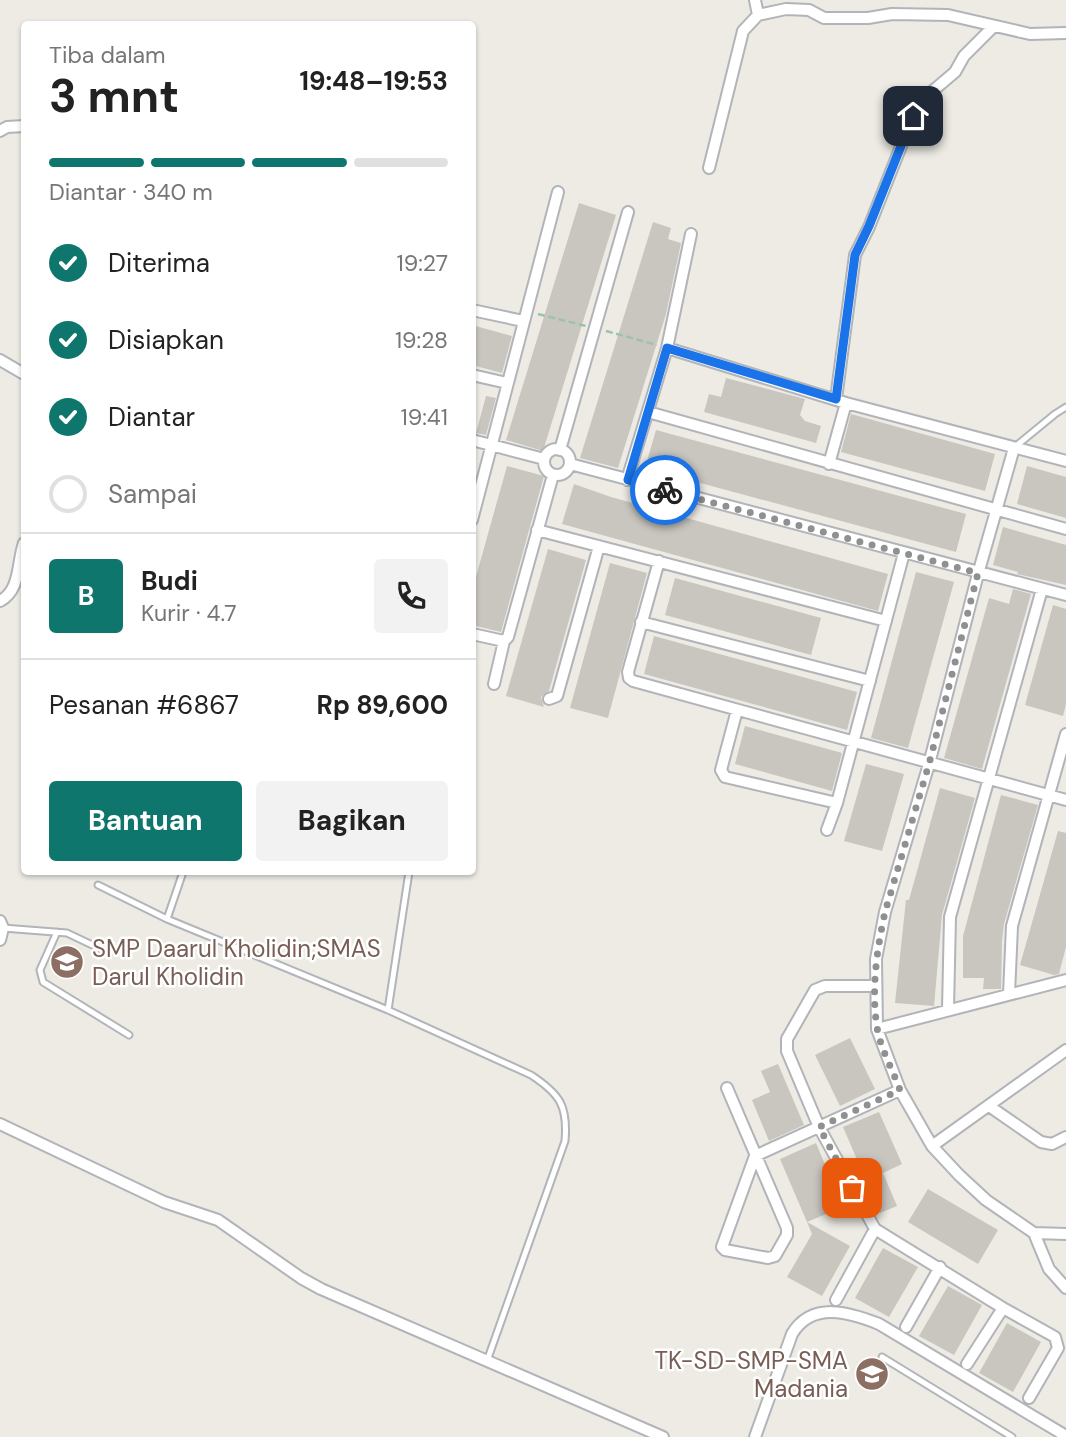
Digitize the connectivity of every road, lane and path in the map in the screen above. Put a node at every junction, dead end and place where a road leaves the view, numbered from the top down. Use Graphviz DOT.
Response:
graph roads {
  1 [pos="755,0"];
  2 [pos="809,5"];
  3 [pos="758,15"];
  4 [pos="993,27"];
  5 [pos="1066,33"];
  6 [pos="21,126"];
  7 [pos="0,131"];
  8 [pos="709,168"];
  9 [pos="558,192"];
  10 [pos="628,212"];
  11 [pos="691,234"];
  12 [pos="476,311"];
  13 [pos="523,321"];
  14 [pos="667,348"];
  15 [pos="0,360"];
  16 [pos="21,372"];
  17 [pos="476,376"];
  18 [pos="507,383"];
  19 [pos="841,401"];
  20 [pos="1066,407"];
  21 [pos="648,412"];
  22 [pos="476,441"];
  23 [pos="492,445"];
  24 [pos="1014,448"];
  25 [pos="560,450"];
  26 [pos="544,459"];
  27 [pos="1066,461"];
  28 [pos="569,464"];
  29 [pos="829,464"];
  30 [pos="554,475"];
  31 [pos="628,480"];
  32 [pos="476,499"];
  33 [pos="998,509"];
  34 [pos="1066,529"];
  35 [pos="537,530"];
  36 [pos="599,546"];
  37 [pos="904,553"];
  38 [pos="21,555"];
  39 [pos="659,561"];
  40 [pos="978,573"];
  41 [pos="1042,589"];
  42 [pos="1066,596"];
  43 [pos="0,601"];
  44 [pos="886,621"];
  45 [pos="641,622"];
  46 [pos="476,635"];
  47 [pos="504,641"];
  48 [pos="870,681"];
  49 [pos="494,684"];
  50 [pos="549,699"];
  51 [pos="737,710"];
  52 [pos="1066,734"];
  53 [pos="854,742"];
  54 [pos="929,764"];
  55 [pos="990,780"];
  56 [pos="1049,796"];
  57 [pos="1066,800"];
  58 [pos="837,803"];
  59 [pos="827,830"];
  60 [pos="182,875"];
  61 [pos="409,875"];
  62 [pos="97,885"];
  63 [pos="167,919"];
  64 [pos="1,929"];
  65 [pos="57,932"];
  66 [pos="109,954"];
  67 [pos="1066,980"];
  68 [pos="875,986"];
  69 [pos="1009,994"];
  70 [pos="948,1009"];
  71 [pos="388,1010"];
  72 [pos="877,1029"];
  73 [pos="129,1035"];
  74 [pos="1066,1050"];
  75 [pos="727,1088"];
  76 [pos="900,1090"];
  77 [pos="989,1106"];
  78 [pos="0,1124"];
  79 [pos="819,1127"];
  80 [pos="1066,1137"];
  81 [pos="932,1146"];
  82 [pos="755,1156"];
  83 [pos="875,1229"];
  84 [pos="1034,1233"];
  85 [pos="1066,1234"];
  86 [pos="940,1267"];
  87 [pos="1066,1288"];
  88 [pos="836,1300"];
  89 [pos="1003,1308"];
  90 [pos="906,1327"];
  91 [pos="882,1357"];
  92 [pos="487,1361"];
  93 [pos="967,1364"];
  94 [pos="1029,1398"];
  95 [pos="1066,1436"];
  96 [pos="663,1437"];
  97 [pos="755,1437"];
  98 [pos="1012,1437"];
  1 -- 3 [label="street"];
  2 -- 3 [label="street"];
  2 -- 4 [label="street"];
  3 -- 8 [label="street"];
  4 -- 5 [label="street"];
  4 -- 19 [label="street"];
  6 -- 7 [label="street"];
  9 -- 13 [label="street"];
  10 -- 25 [label="street"];
  11 -- 14 [label="street"];
  12 -- 13 [label="street"];
  13 -- 18 [label="street"];
  14 -- 19 [label="street"];
  14 -- 21 [label="street"];
  15 -- 16 [label="street"];
  17 -- 18 [label="street"];
  18 -- 23 [label="street"];
  19 -- 24 [label="street"];
  19 -- 29 [label="street"];
  20 -- 24 [label="lane"];
  21 -- 29 [label="street"];
  21 -- 31 [label="street"];
  22 -- 23 [label="street"];
  23 -- 26 [label="street"];
  23 -- 32 [label="street"];
  24 -- 27 [label="street"];
  24 -- 33 [label="street"];
  25 -- 26 [label="street"];
  25 -- 28 [label="street"];
  26 -- 30 [label="street"];
  28 -- 30 [label="street"];
  28 -- 31 [label="street"];
  29 -- 33 [label="street"];
  30 -- 35 [label="street"];
  31 -- 37 [label="street"];
  33 -- 34 [label="street"];
  33 -- 40 [label="street"];
  35 -- 36 [label="street"];
  35 -- 47 [label="street"];
  36 -- 39 [label="street"];
  36 -- 50 [label="street"];
  37 -- 40 [label="street"];
  37 -- 44 [label="street"];
  38 -- 43 [label="street"];
  39 -- 44 [label="street"];
  39 -- 45 [label="street"];
  40 -- 41 [label="street"];
  40 -- 54 [label="street"];
  41 -- 42 [label="street"];
  41 -- 55 [label="street"];
  44 -- 48 [label="street"];
  45 -- 48 [label="street"];
  45 -- 51 [label="street"];
  46 -- 47 [label="street"];
  47 -- 49 [label="street"];
  48 -- 53 [label="street"];
  51 -- 53 [label="street"];
  51 -- 58 [label="street"];
  52 -- 56 [label="street"];
  53 -- 54 [label="street"];
  53 -- 58 [label="street"];
  54 -- 55 [label="street"];
  54 -- 68 [label="street"];
  55 -- 56 [label="street"];
  55 -- 70 [label="street"];
  56 -- 57 [label="street"];
  56 -- 69 [label="street"];
  58 -- 59 [label="street"];
  60 -- 63 [label="lane"];
  61 -- 71 [label="lane"];
  62 -- 63 [label="lane"];
  63 -- 71 [label="lane"];
  64 -- 65 [label="lane"];
  65 -- 66 [label="lane"];
  65 -- 73 [label="lane"];
  67 -- 69 [label="street"];
  68 -- 72 [label="street"];
  68 -- 79 [label="street"];
  69 -- 70 [label="street"];
  70 -- 72 [label="street"];
  71 -- 92 [label="lane"];
  72 -- 76 [label="street"];
  74 -- 77 [label="street"];
  75 -- 82 [label="street"];
  76 -- 79 [label="street"];
  76 -- 81 [label="street"];
  77 -- 80 [label="street"];
  77 -- 81 [label="street"];
  78 -- 92 [label="street"];
  79 -- 82 [label="street"];
  79 -- 83 [label="street"];
  81 -- 84 [label="street"];
  82 -- 82 [label="street"];
  83 -- 86 [label="street"];
  83 -- 88 [label="street"];
  84 -- 85 [label="street"];
  84 -- 87 [label="street"];
  86 -- 89 [label="street"];
  86 -- 90 [label="street"];
  89 -- 93 [label="street"];
  89 -- 94 [label="street"];
  91 -- 98 [label="lane"];
  92 -- 96 [label="street"];
  95 -- 97 [label="street"];
}
